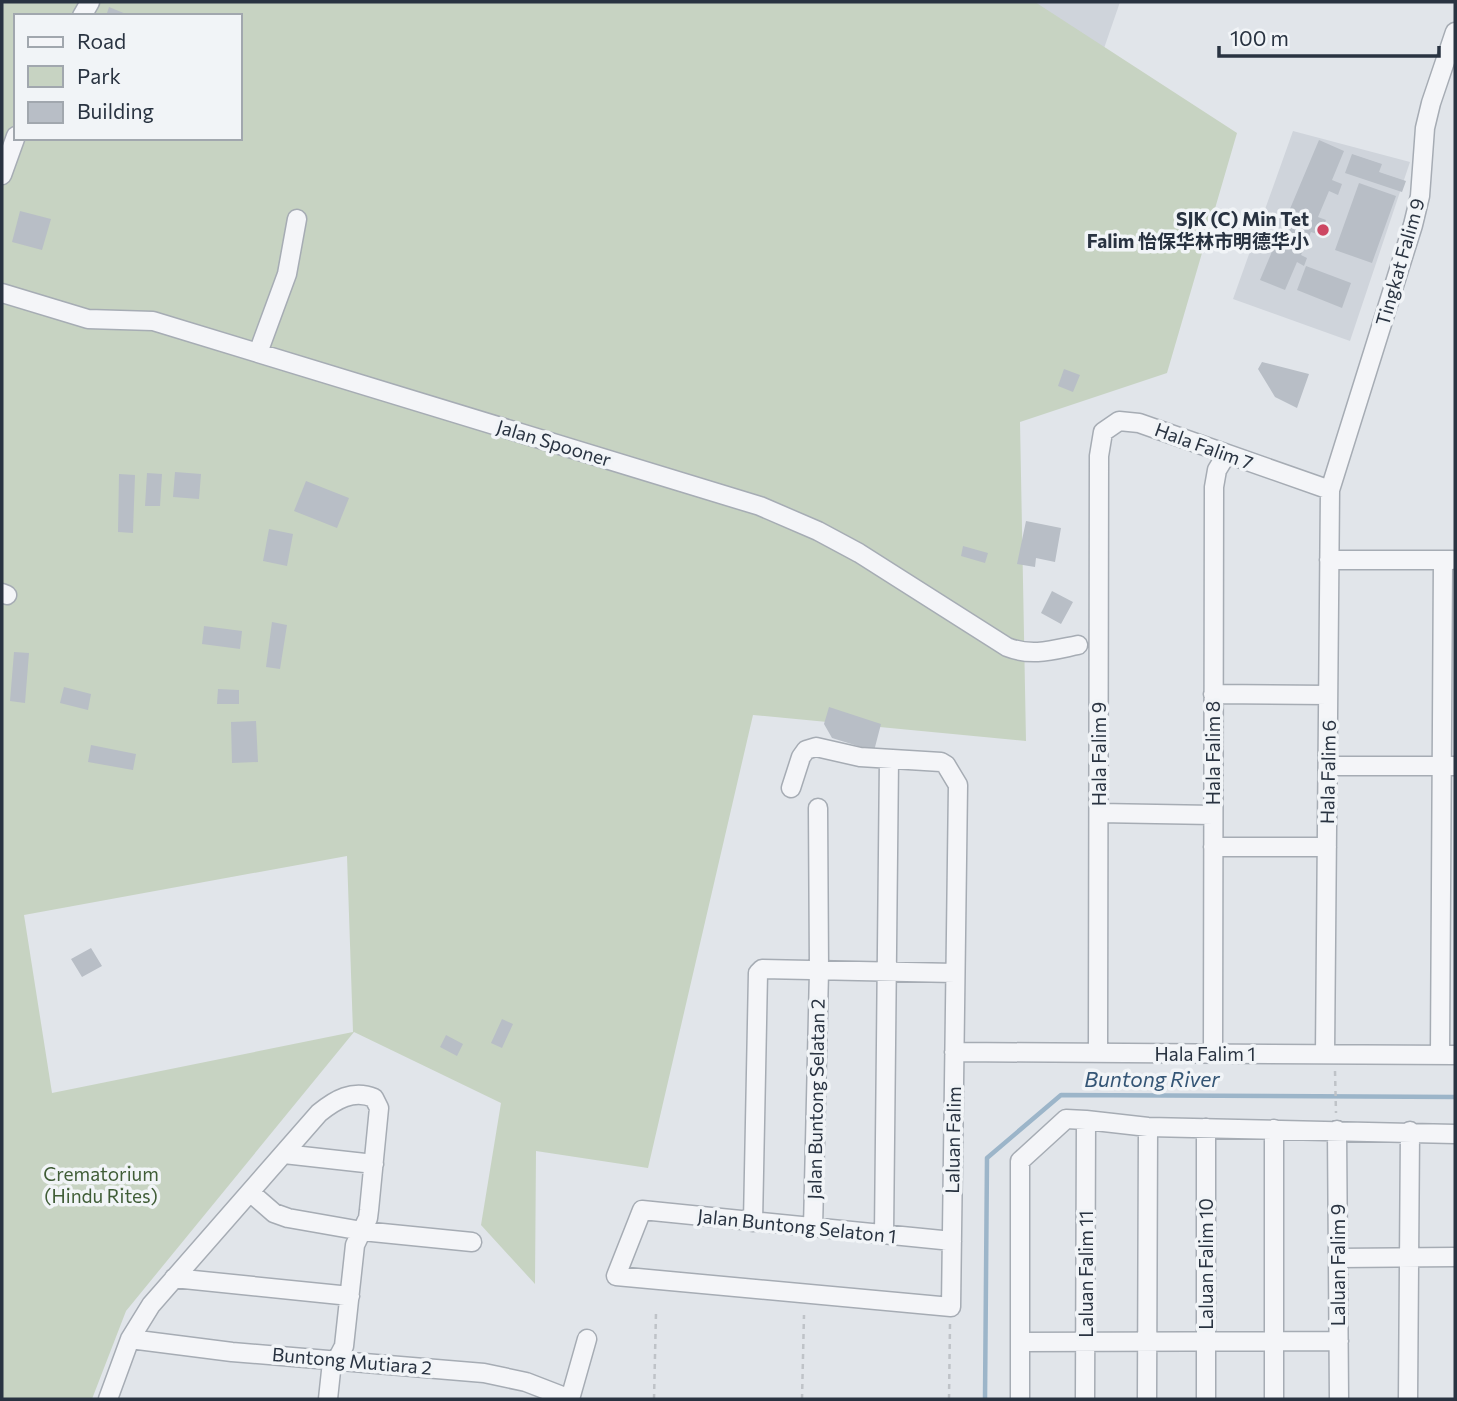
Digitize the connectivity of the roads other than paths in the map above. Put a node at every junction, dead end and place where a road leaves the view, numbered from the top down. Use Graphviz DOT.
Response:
graph roads {
  1 [pos="1455,32"];
  2 [pos="15,140"];
  3 [pos="2,176"];
  4 [pos="297,219"];
  5 [pos="2,293"];
  6 [pos="258,353"];
  7 [pos="1226,455"];
  8 [pos="1099,456"];
  9 [pos="1330,489"];
  10 [pos="1329,560"];
  11 [pos="1449,560"];
  12 [pos="1078,645"];
  13 [pos="1213,694"];
  14 [pos="1328,695"];
  15 [pos="889,759"];
  16 [pos="1328,766"];
  17 [pos="1449,766"];
  18 [pos="791,788"];
  19 [pos="818,808"];
  20 [pos="1099,813"];
  21 [pos="1213,815"];
  22 [pos="1213,847"];
  23 [pos="1327,848"];
  24 [pos="819,971"];
  25 [pos="886,972"];
  26 [pos="955,973"];
  27 [pos="954,1052"];
  28 [pos="1098,1053"];
  29 [pos="1213,1054"];
  30 [pos="1325,1054"];
  31 [pos="1448,1055"];
  32 [pos="1086,1120"];
  33 [pos="1148,1127"];
  34 [pos="1206,1128"];
  35 [pos="1275,1129"];
  36 [pos="1338,1130"];
  37 [pos="1410,1131"];
  38 [pos="1455,1134"];
  39 [pos="284,1154"];
  40 [pos="374,1164"];
  41 [pos="251,1193"];
  42 [pos="753,1222"];
  43 [pos="813,1228"];
  44 [pos="362,1231"];
  45 [pos="884,1234"];
  46 [pos="951,1241"];
  47 [pos="472,1242"];
  48 [pos="1455,1257"];
  49 [pos="1338,1258"];
  50 [pos="1409,1258"];
  51 [pos="174,1278"];
  52 [pos="350,1296"];
  53 [pos="951,1307"];
  54 [pos="131,1339"];
  55 [pos="587,1339"];
  56 [pos="1086,1341"];
  57 [pos="1147,1341"];
  58 [pos="1206,1341"];
  59 [pos="1275,1341"];
  60 [pos="1339,1341"];
  61 [pos="1020,1342"];
  62 [pos="337,1359"];
  63 [pos="108,1399"];
  64 [pos="328,1399"];
  65 [pos="570,1399"];
  66 [pos="1020,1399"];
  67 [pos="1085,1399"];
  68 [pos="1147,1399"];
  69 [pos="1206,1399"];
  70 [pos="1275,1399"];
  71 [pos="1339,1399"];
  72 [pos="1408,1399"];
  1 -- 9 [label="street, Tingkat Falim 9"];
  2 -- 3 [label="street"];
  4 -- 6 [label="street"];
  5 -- 6 [label="street, Jalan Spooner"];
  6 -- 12 [label="street, Jalan Spooner"];
  7 -- 8 [label="street, Hala Falim 7"];
  7 -- 9 [label="street, Hala Falim 7"];
  7 -- 13 [label="street, Hala Falim 8"];
  8 -- 20 [label="street, Hala Falim 9"];
  9 -- 10 [label="street, Hala Falim 6"];
  10 -- 11 [label="street"];
  10 -- 14 [label="street, Hala Falim 6"];
  11 -- 17 [label="street"];
  13 -- 14 [label="street"];
  13 -- 21 [label="street, Hala Falim 8"];
  14 -- 16 [label="street, Hala Falim 6"];
  15 -- 18 [label="street"];
  15 -- 25 [label="street"];
  15 -- 26 [label="street, Laluan Falim"];
  16 -- 17 [label="street"];
  16 -- 23 [label="street, Hala Falim 6"];
  17 -- 31 [label="street"];
  19 -- 24 [label="street, Jalan Buntong Selatan 2"];
  20 -- 21 [label="street"];
  20 -- 28 [label="street, Hala Falim 9"];
  21 -- 22 [label="street, Hala Falim 8"];
  22 -- 23 [label="street"];
  22 -- 29 [label="street, Hala Falim 8"];
  23 -- 30 [label="street, Hala Falim 6"];
  24 -- 25 [label="street"];
  24 -- 42 [label="street"];
  24 -- 43 [label="street, Jalan Buntong Selatan 2"];
  25 -- 26 [label="street"];
  25 -- 45 [label="street"];
  26 -- 27 [label="street, Laluan Falim"];
  27 -- 28 [label="street, Hala Falim 1"];
  27 -- 46 [label="street, Laluan Falim"];
  28 -- 29 [label="street, Hala Falim 1"];
  29 -- 30 [label="street, Hala Falim 1"];
  30 -- 31 [label="street, Hala Falim 1"];
  32 -- 33 [label="street"];
  32 -- 56 [label="street, Laluan Falim 11"];
  32 -- 61 [label="street"];
  33 -- 34 [label="street"];
  33 -- 57 [label="street"];
  34 -- 35 [label="street"];
  34 -- 58 [label="street, Laluan Falim 10"];
  35 -- 36 [label="street"];
  35 -- 59 [label="street"];
  36 -- 37 [label="street"];
  36 -- 49 [label="street, Laluan Falim 9"];
  37 -- 38 [label="street"];
  37 -- 50 [label="street"];
  39 -- 40 [label="street"];
  39 -- 40 [label="street"];
  39 -- 41 [label="street"];
  40 -- 44 [label="street"];
  41 -- 44 [label="street"];
  41 -- 51 [label="street"];
  42 -- 43 [label="street, Jalan Buntong Selaton 1"];
  42 -- 53 [label="street, Jalan Buntong Selaton 1"];
  43 -- 45 [label="street, Jalan Buntong Selaton 1"];
  44 -- 47 [label="street"];
  44 -- 52 [label="street"];
  45 -- 46 [label="street, Jalan Buntong Selaton 1"];
  46 -- 53 [label="street, Laluan Falim"];
  48 -- 50 [label="street"];
  49 -- 50 [label="street"];
  49 -- 60 [label="street, Laluan Falim 9"];
  50 -- 72 [label="street"];
  51 -- 52 [label="street"];
  51 -- 54 [label="street"];
  52 -- 62 [label="street"];
  54 -- 62 [label="street, Buntong Mutiara 2"];
  54 -- 63 [label="street"];
  55 -- 65 [label="street"];
  56 -- 57 [label="street"];
  56 -- 61 [label="street"];
  56 -- 67 [label="street, Laluan Falim 11"];
  57 -- 58 [label="street"];
  57 -- 68 [label="street"];
  58 -- 59 [label="street"];
  58 -- 69 [label="street, Laluan Falim 10"];
  59 -- 60 [label="street"];
  59 -- 70 [label="street"];
  60 -- 71 [label="street, Laluan Falim 9"];
  61 -- 66 [label="street"];
  62 -- 64 [label="street"];
  62 -- 65 [label="street, Buntong Mutiara 2"];
}
